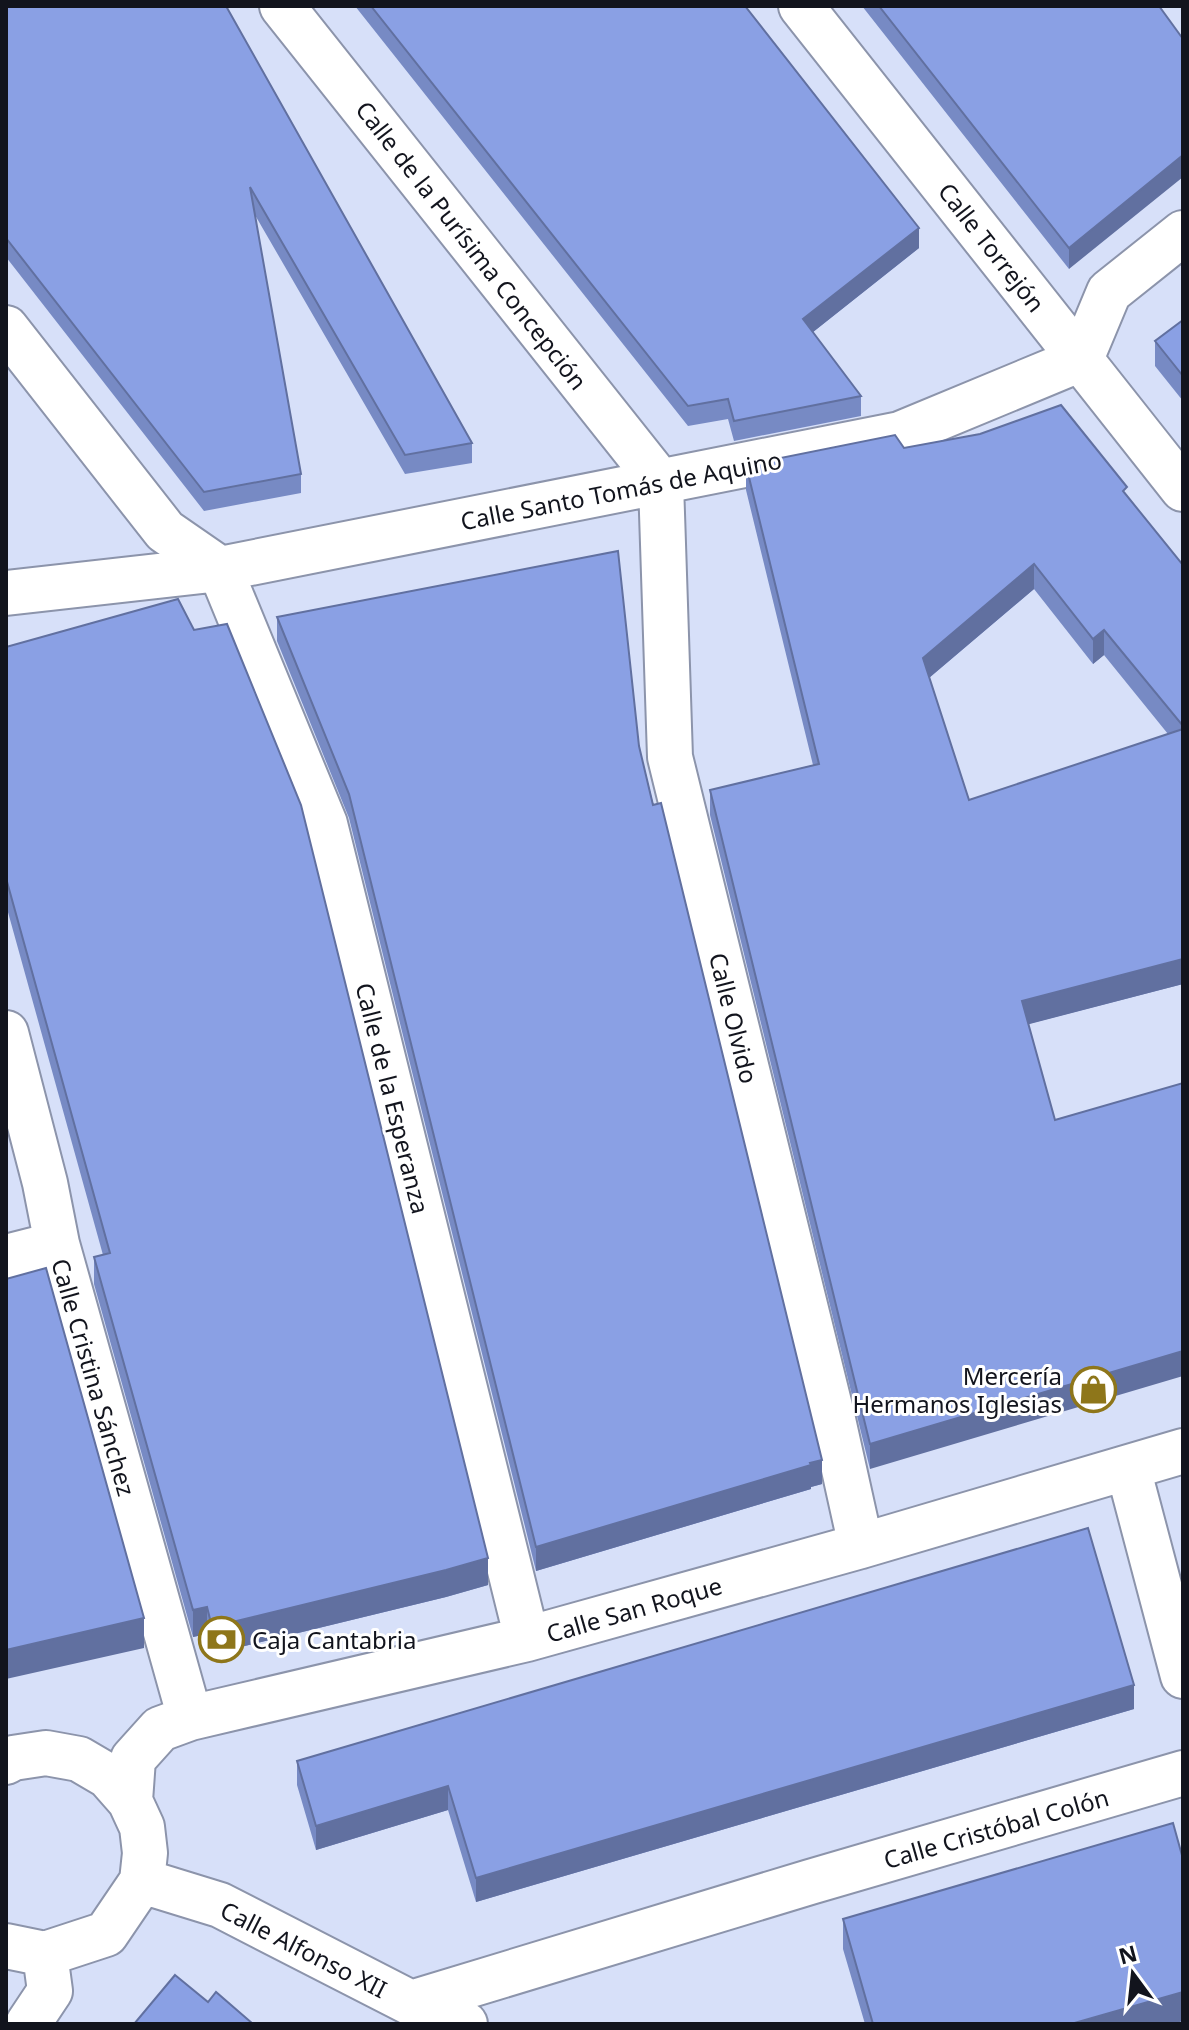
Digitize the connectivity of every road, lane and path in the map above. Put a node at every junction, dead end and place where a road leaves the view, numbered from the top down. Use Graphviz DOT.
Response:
graph roads {
  1 [pos="282,6"];
  2 [pos="801,6"];
  3 [pos="1183,233"];
  4 [pos="6,328"];
  5 [pos="1081,359"];
  6 [pos="661,483"];
  7 [pos="1183,489"];
  8 [pos="220,569"];
  9 [pos="6,593"];
  10 [pos="6,1033"];
  11 [pos="57,1244"];
  12 [pos="6,1257"];
  13 [pos="1183,1451"];
  14 [pos="1128,1468"];
  15 [pos="861,1546"];
  16 [pos="527,1639"];
  17 [pos="1183,1676"];
  18 [pos="190,1718"];
  19 [pos="6,1762"];
  20 [pos="1183,1773"];
  21 [pos="130,1801"];
  22 [pos="142,1881"];
  23 [pos="26,1950"];
  24 [pos="411,2003"];
  25 [pos="28,2024"];
  26 [pos="465,2024"];
  1 -- 6 [label="street, Calle de la Purísima Concepción"];
  2 -- 5 [label="street, Calle Torrejón"];
  3 -- 5 [label="street"];
  4 -- 8 [label="street"];
  5 -- 6 [label="street, Calle Santo Tomás de Aquino"];
  5 -- 7 [label="street, Calle Torrejón"];
  6 -- 8 [label="street, Calle Santo Tomás de Aquino"];
  6 -- 15 [label="street, Calle Olvido"];
  8 -- 9 [label="street, Calle Santo Tomás de Aquino"];
  8 -- 16 [label="street, Calle de la Esperanza"];
  10 -- 11 [label="street, Calle Cristina Sánchez"];
  11 -- 12 [label="street"];
  11 -- 18 [label="street, Calle Cristina Sánchez"];
  13 -- 14 [label="street, Calle San Roque"];
  14 -- 15 [label="street, Calle San Roque"];
  14 -- 17 [label="street"];
  15 -- 16 [label="street, Calle San Roque"];
  16 -- 18 [label="street, Calle San Roque"];
  18 -- 21 [label="street, Calle San Roque"];
  19 -- 21 [label="street"];
  20 -- 24 [label="street, Calle Cristóbal Colón"];
  21 -- 22 [label="street"];
  22 -- 23 [label="street"];
  22 -- 24 [label="street, Calle Alfonso XII"];
  23 -- 25 [label="street"];
  24 -- 26 [label="street, Calle Alfonso XII"];
}
